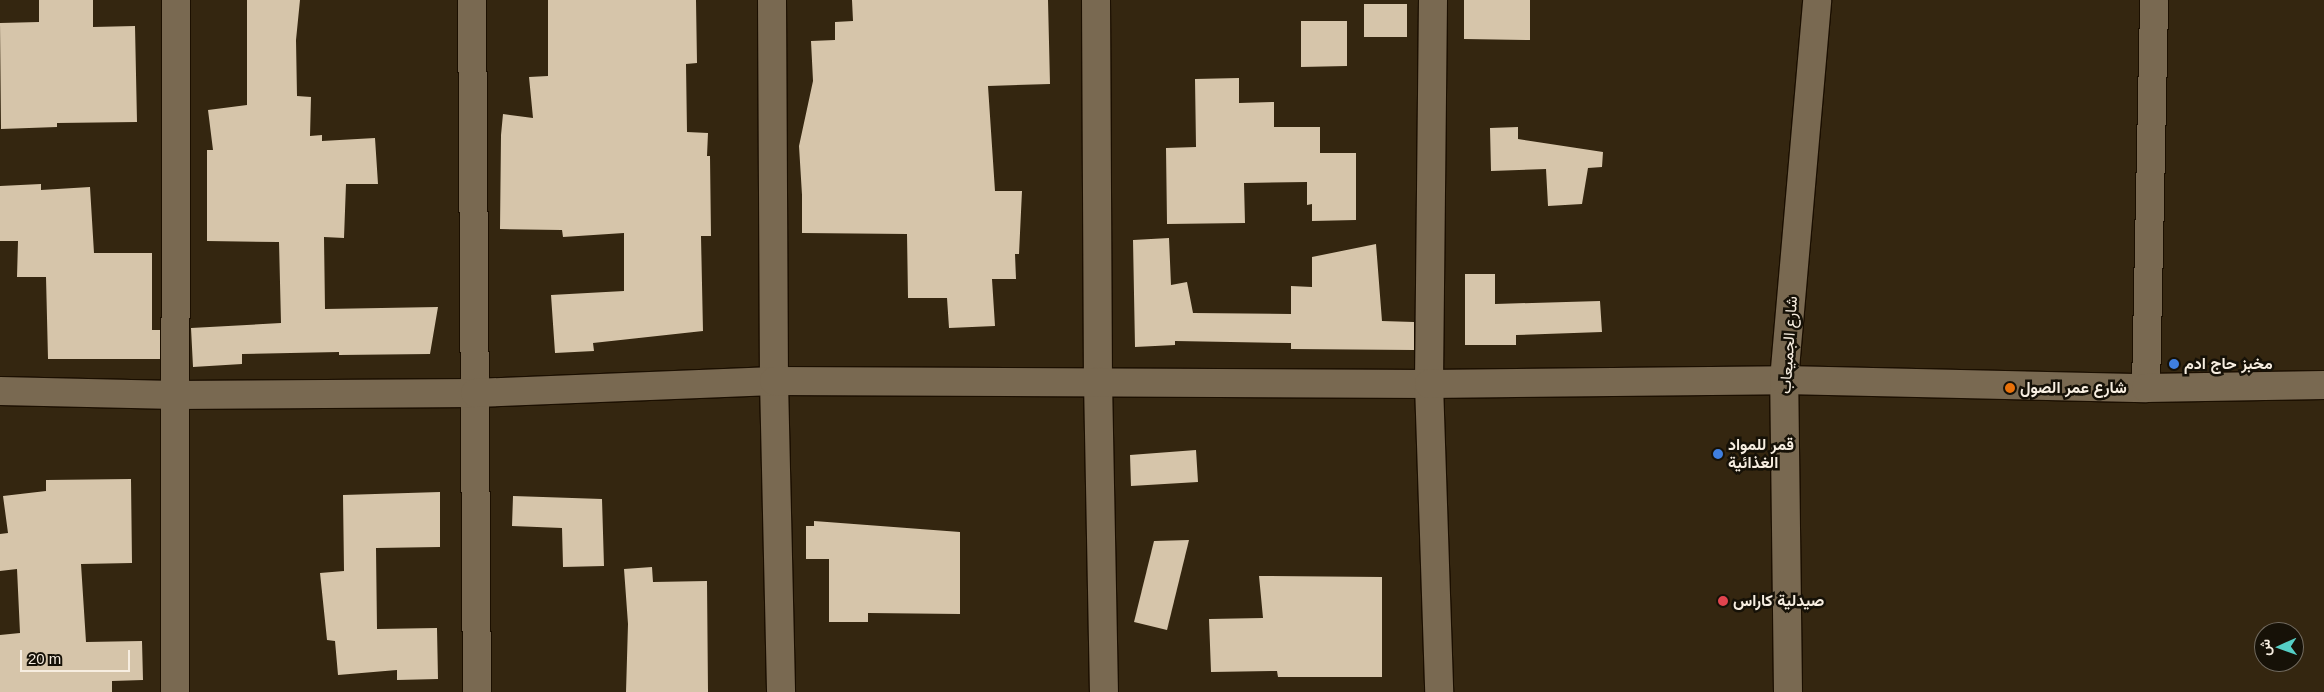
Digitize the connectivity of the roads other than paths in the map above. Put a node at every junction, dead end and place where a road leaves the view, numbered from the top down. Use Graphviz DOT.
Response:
graph roads {
  1 [pos="176,0"];
  2 [pos="472,0"];
  3 [pos="772,0"];
  4 [pos="1096,0"];
  5 [pos="1433,0"];
  6 [pos="1817,0"];
  7 [pos="2154,0"];
  8 [pos="1784,380"];
  9 [pos="774,381"];
  10 [pos="1098,381"];
  11 [pos="1429,384"];
  12 [pos="2324,385"];
  13 [pos="2146,388"];
  14 [pos="0,391"];
  15 [pos="475,393"];
  16 [pos="176,395"];
  17 [pos="175,692"];
  18 [pos="477,692"];
  19 [pos="781,692"];
  20 [pos="1104,692"];
  21 [pos="1439,692"];
  22 [pos="1788,692"];
  1 -- 16 [label="street"];
  2 -- 15 [label="street"];
  3 -- 9 [label="street"];
  4 -- 10 [label="street"];
  5 -- 11 [label="street"];
  6 -- 8 [label="street, شارع الجميعاب"];
  7 -- 13 [label="street"];
  8 -- 11 [label="street"];
  8 -- 13 [label="street"];
  8 -- 22 [label="street, شارع الجميعاب"];
  9 -- 10 [label="street"];
  9 -- 15 [label="street"];
  9 -- 19 [label="street"];
  10 -- 11 [label="street"];
  10 -- 20 [label="street"];
  11 -- 21 [label="street"];
  12 -- 13 [label="street"];
  14 -- 16 [label="street"];
  15 -- 16 [label="street"];
  15 -- 18 [label="street"];
  16 -- 17 [label="street"];
}
